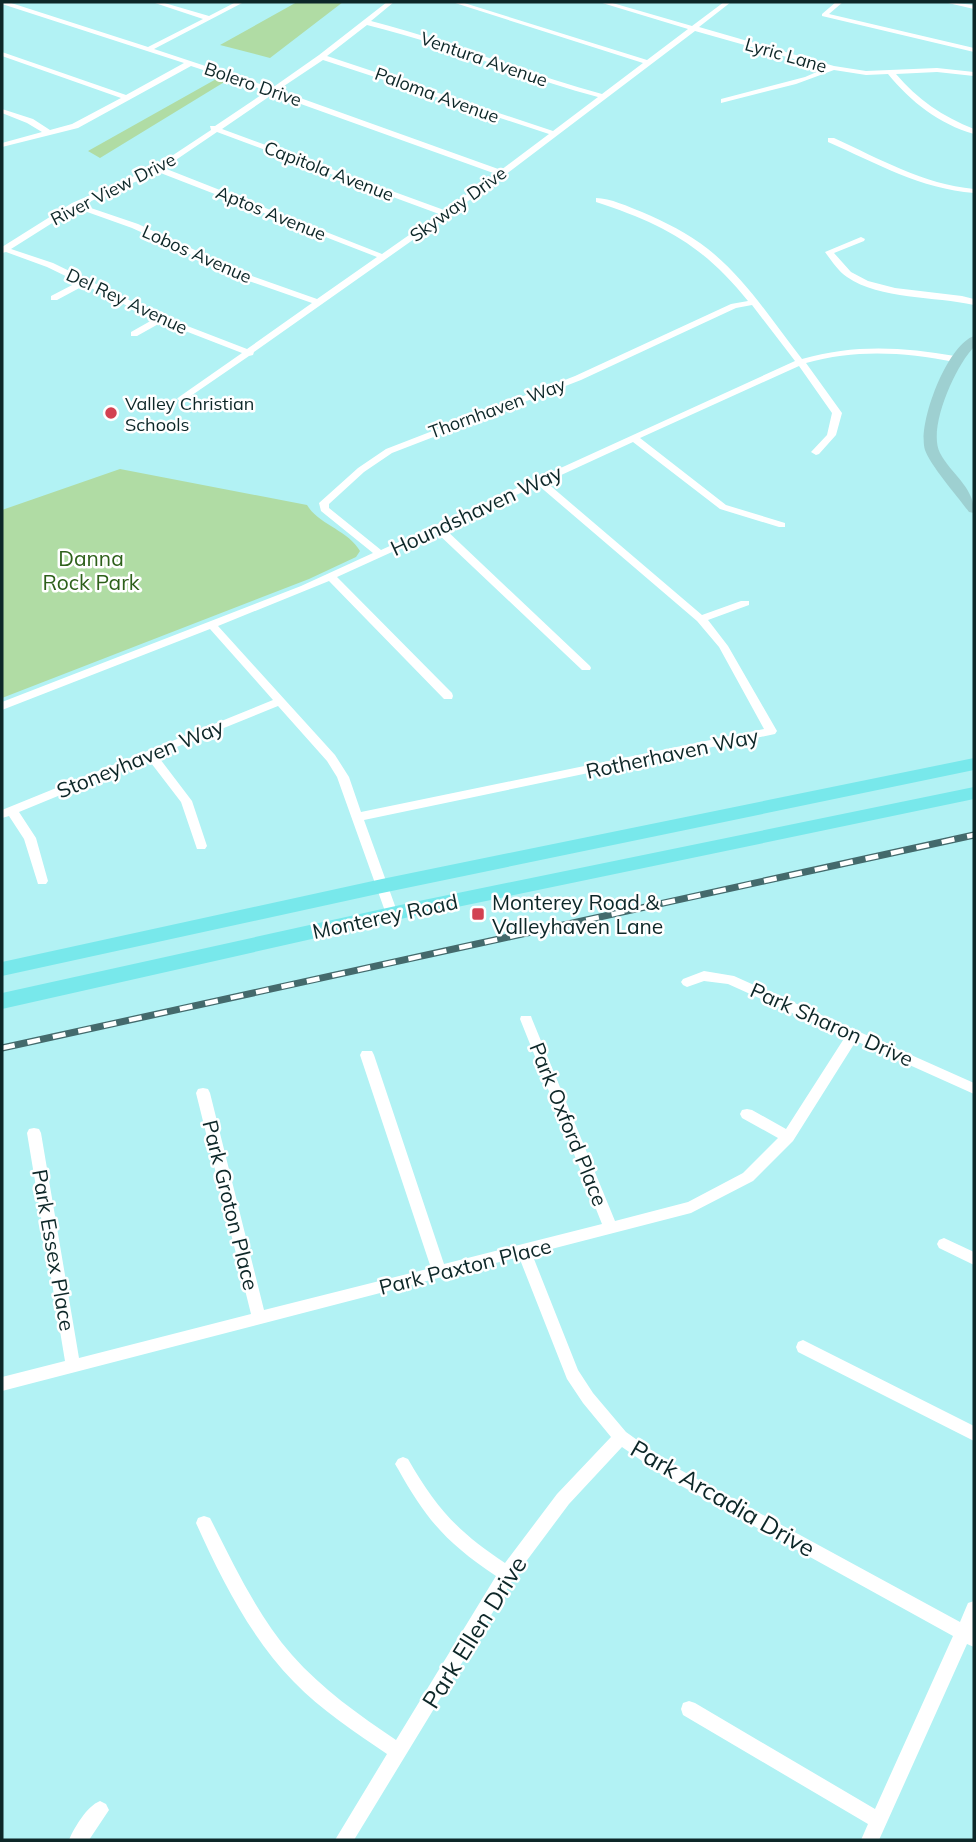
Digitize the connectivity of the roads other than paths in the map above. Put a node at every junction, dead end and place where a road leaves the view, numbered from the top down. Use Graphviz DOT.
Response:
graph roads {
  1 [pos="2,2"];
  2 [pos="155,2"];
  3 [pos="241,2"];
  4 [pos="391,2"];
  5 [pos="455,2"];
  6 [pos="602,2"];
  7 [pos="728,2"];
  8 [pos="839,2"];
  9 [pos="950,2"];
  10 [pos="974,7"];
  11 [pos="209,18"];
  12 [pos="365,22"];
  13 [pos="691,29"];
  14 [pos="149,50"];
  15 [pos="974,50"];
  16 [pos="2,54"];
  17 [pos="321,57"];
  18 [pos="648,62"];
  19 [pos="190,63"];
  20 [pos="833,68"];
  21 [pos="973,72"];
  22 [pos="891,73"];
  23 [pos="271,91"];
  24 [pos="603,96"];
  25 [pos="128,98"];
  26 [pos="724,101"];
  27 [pos="2,111"];
  28 [pos="214,128"];
  29 [pos="974,132"];
  30 [pos="49,133"];
  31 [pos="553,133"];
  32 [pos="831,140"];
  33 [pos="2,145"];
  34 [pos="158,169"];
  35 [pos="502,173"];
  36 [pos="974,191"];
  37 [pos="599,200"];
  38 [pos="75,205"];
  39 [pos="444,213"];
  40 [pos="862,239"];
  41 [pos="3,250"];
  42 [pos="384,257"];
  43 [pos="85,282"];
  44 [pos="54,298"];
  45 [pos="754,302"];
  46 [pos="974,302"];
  47 [pos="319,303"];
  48 [pos="161,319"];
  49 [pos="134,334"];
  50 [pos="974,340"];
  51 [pos="250,353"];
  52 [pos="955,359"];
  53 [pos="800,362"];
  54 [pos="182,399"];
  55 [pos="634,438"];
  56 [pos="816,452"];
  57 [pos="539,481"];
  58 [pos="974,509"];
  59 [pos="782,525"];
  60 [pos="438,528"];
  61 [pos="380,554"];
  62 [pos="331,577"];
  63 [pos="745,603"];
  64 [pos="701,619"];
  65 [pos="212,625"];
  66 [pos="586,668"];
  67 [pos="448,696"];
  68 [pos="279,701"];
  69 [pos="2,706"];
  70 [pos="149,753"];
  71 [pos="974,764"];
  72 [pos="974,793"];
  73 [pos="7,812"];
  74 [pos="357,817"];
  75 [pos="201,846"];
  76 [pos="42,881"];
  77 [pos="382,886"];
  78 [pos="392,914"];
  79 [pos="2,970"];
  80 [pos="687,982"];
  81 [pos="2,1001"];
  82 [pos="526,1019"];
  83 [pos="855,1034"];
  84 [pos="367,1055"];
  85 [pos="974,1089"];
  86 [pos="203,1093"];
  87 [pos="747,1114"];
  88 [pos="34,1133"];
  89 [pos="788,1138"];
  90 [pos="611,1228"];
  91 [pos="944,1244"];
  92 [pos="524,1252"];
  93 [pos="974,1259"];
  94 [pos="440,1273"];
  95 [pos="259,1318"];
  96 [pos="803,1347"];
  97 [pos="73,1367"];
  98 [pos="2,1384"];
  99 [pos="974,1434"];
  100 [pos="621,1437"];
  101 [pos="402,1464"];
  102 [pos="204,1523"];
  103 [pos="507,1574"];
  104 [pos="974,1609"];
  105 [pos="969,1636"];
  106 [pos="689,1709"];
  107 [pos="399,1752"];
  108 [pos="100,1810"];
  109 [pos="879,1821"];
  110 [pos="78,1840"];
  111 [pos="344,1840"];
  112 [pos="870,1840"];
  1 -- 14 [label="street, Bolero Drive"];
  2 -- 11 [label="street"];
  3 -- 11 [label="street"];
  4 -- 12 [label="street, River View Drive"];
  5 -- 18 [label="street"];
  6 -- 13 [label="street, Lyric Lane"];
  7 -- 13 [label="street, Skyway Drive"];
  8 -- 15 [label="street"];
  9 -- 10 [label="street"];
  11 -- 14 [label="street"];
  12 -- 17 [label="street, River View Drive"];
  12 -- 24 [label="street, Ventura Avenue"];
  13 -- 18 [label="street, Skyway Drive"];
  13 -- 20 [label="street, Lyric Lane"];
  14 -- 19 [label="street, Bolero Drive"];
  16 -- 25 [label="street"];
  17 -- 23 [label="street, River View Drive"];
  17 -- 31 [label="street, Paloma Avenue"];
  18 -- 24 [label="street, Skyway Drive"];
  19 -- 23 [label="street, Bolero Drive"];
  19 -- 25 [label="street"];
  20 -- 22 [label="street, Lyric Lane"];
  20 -- 26 [label="street"];
  21 -- 22 [label="street, Lyric Lane"];
  22 -- 29 [label="street"];
  23 -- 28 [label="street, River View Drive"];
  23 -- 35 [label="street, Bolero Drive"];
  24 -- 31 [label="street, Skyway Drive"];
  25 -- 30 [label="street"];
  27 -- 30 [label="street"];
  28 -- 34 [label="street, River View Drive"];
  28 -- 39 [label="street, Capitola Avenue"];
  30 -- 33 [label="street"];
  31 -- 35 [label="street, Skyway Drive"];
  32 -- 36 [label="street"];
  34 -- 38 [label="street, River View Drive"];
  34 -- 42 [label="street, Aptos Avenue"];
  35 -- 39 [label="street, Skyway Drive"];
  37 -- 45 [label="street"];
  38 -- 41 [label="street, River View Drive"];
  38 -- 47 [label="street, Lobos Avenue"];
  39 -- 42 [label="street, Skyway Drive"];
  40 -- 46 [label="street"];
  41 -- 43 [label="street, Del Rey Avenue"];
  42 -- 47 [label="street, Skyway Drive"];
  43 -- 44 [label="street"];
  43 -- 48 [label="street, Del Rey Avenue"];
  45 -- 53 [label="street"];
  45 -- 61 [label="street, Thornhaven Way"];
  47 -- 51 [label="street, Skyway Drive"];
  48 -- 49 [label="street"];
  48 -- 51 [label="street, Del Rey Avenue"];
  50 -- 52 [label="street"];
  51 -- 54 [label="street, Skyway Drive"];
  52 -- 53 [label="street, Houndshaven Way"];
  52 -- 58 [label="street"];
  53 -- 55 [label="street, Houndshaven Way"];
  53 -- 56 [label="street"];
  55 -- 57 [label="street, Houndshaven Way"];
  55 -- 59 [label="street"];
  57 -- 60 [label="street, Houndshaven Way"];
  57 -- 64 [label="street, Rotherhaven Way"];
  60 -- 61 [label="street, Houndshaven Way"];
  60 -- 66 [label="street"];
  61 -- 62 [label="street, Houndshaven Way"];
  62 -- 65 [label="street, Houndshaven Way"];
  62 -- 67 [label="street"];
  63 -- 64 [label="street"];
  64 -- 74 [label="street, Rotherhaven Way"];
  65 -- 68 [label="street"];
  65 -- 69 [label="street, Houndshaven Way"];
  68 -- 70 [label="street, Stoneyhaven Way"];
  68 -- 74 [label="street"];
  70 -- 73 [label="street, Stoneyhaven Way"];
  70 -- 75 [label="street"];
  71 -- 77 [label="main road, Monterey Road"];
  72 -- 78 [label="main road, Monterey Road"];
  73 -- 76 [label="street"];
  74 -- 77 [label="street"];
  77 -- 78 [label="street"];
  77 -- 79 [label="main road, Monterey Road"];
  78 -- 81 [label="main road, Monterey Road"];
  80 -- 83 [label="street, Park Sharon Drive"];
  82 -- 90 [label="street, Park Oxford Place"];
  83 -- 85 [label="street, Park Sharon Drive"];
  83 -- 89 [label="street, Park Paxton Place"];
  84 -- 94 [label="street"];
  86 -- 95 [label="street, Park Groton Place"];
  87 -- 89 [label="street"];
  88 -- 97 [label="street, Park Essex Place"];
  89 -- 90 [label="street, Park Paxton Place"];
  90 -- 92 [label="street, Park Paxton Place"];
  91 -- 93 [label="street"];
  92 -- 94 [label="street, Park Paxton Place"];
  92 -- 100 [label="street, Park Arcadia Drive"];
  94 -- 95 [label="street, Park Paxton Place"];
  95 -- 97 [label="street, Park Paxton Place"];
  96 -- 99 [label="street"];
  97 -- 98 [label="street, Park Paxton Place"];
  100 -- 103 [label="street, Park Ellen Drive"];
  100 -- 105 [label="street, Park Arcadia Drive"];
  101 -- 103 [label="street"];
  102 -- 107 [label="street"];
  103 -- 107 [label="street, Park Ellen Drive"];
  104 -- 105 [label="street"];
  105 -- 109 [label="street"];
  106 -- 109 [label="street"];
  107 -- 111 [label="street, Park Ellen Drive"];
  108 -- 110 [label="street"];
  109 -- 112 [label="street"];
}
